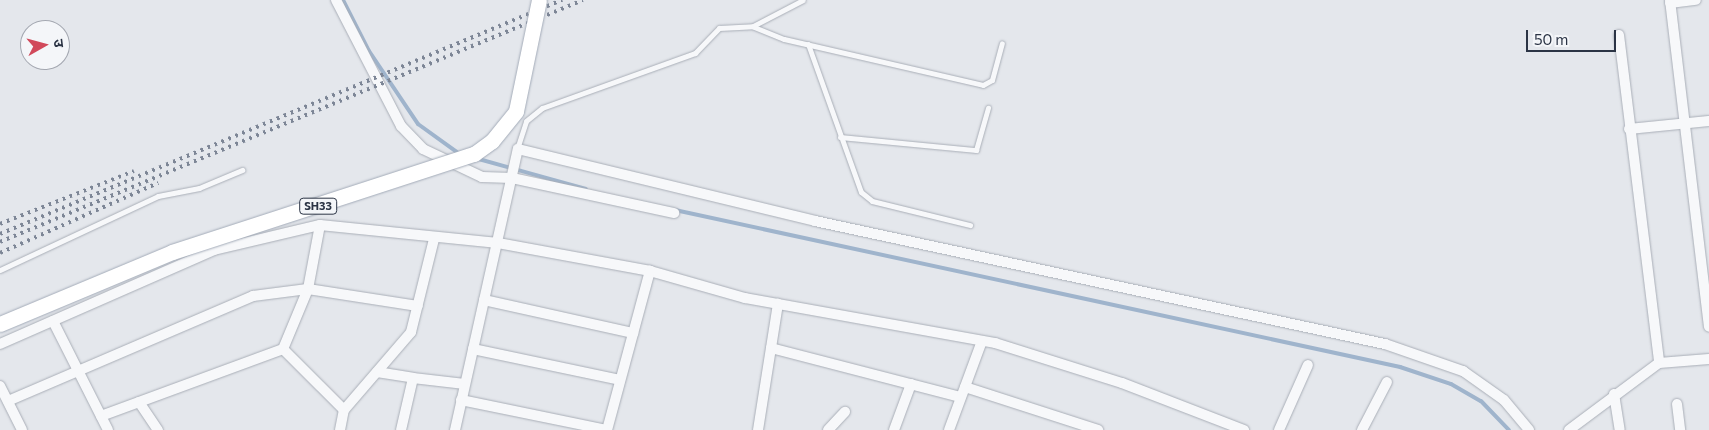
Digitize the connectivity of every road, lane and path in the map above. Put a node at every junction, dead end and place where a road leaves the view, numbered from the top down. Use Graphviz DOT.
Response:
graph roads {
  1 [pos="336,0"];
  2 [pos="539,0"];
  3 [pos="803,0"];
  4 [pos="1696,0"];
  5 [pos="1670,2"];
  6 [pos="754,26"];
  7 [pos="1618,35"];
  8 [pos="1002,43"];
  9 [pos="808,44"];
  10 [pos="988,108"];
  11 [pos="1709,121"];
  12 [pos="1685,123"];
  13 [pos="1630,129"];
  14 [pos="840,137"];
  15 [pos="516,149"];
  16 [pos="242,170"];
  17 [pos="512,176"];
  18 [pos="674,213"];
  19 [pos="320,225"];
  20 [pos="970,225"];
  21 [pos="434,239"];
  22 [pos="498,243"];
  23 [pos="0,270"];
  24 [pos="650,271"];
  25 [pos="308,289"];
  26 [pos="484,300"];
  27 [pos="778,304"];
  28 [pos="418,306"];
  29 [pos="53,321"];
  30 [pos="0,324"];
  31 [pos="1709,327"];
  32 [pos="633,332"];
  33 [pos="982,341"];
  34 [pos="0,344"];
  35 [pos="283,348"];
  36 [pos="771,348"];
  37 [pos="473,349"];
  38 [pos="1709,359"];
  39 [pos="1659,363"];
  40 [pos="1308,365"];
  41 [pos="78,370"];
  42 [pos="377,372"];
  43 [pos="413,378"];
  44 [pos="620,380"];
  45 [pos="1387,382"];
  46 [pos="465,384"];
  47 [pos="911,384"];
  48 [pos="0,386"];
  49 [pos="963,392"];
  50 [pos="1614,394"];
  51 [pos="461,400"];
  52 [pos="8,401"];
  53 [pos="139,402"];
  54 [pos="1676,404"];
  55 [pos="344,410"];
  56 [pos="845,412"];
  57 [pos="101,416"];
  58 [pos="22,430"];
  59 [pos="108,430"];
  60 [pos="158,430"];
  61 [pos="340,430"];
  62 [pos="400,430"];
  63 [pos="455,430"];
  64 [pos="607,430"];
  65 [pos="758,430"];
  66 [pos="828,430"];
  67 [pos="894,430"];
  68 [pos="949,430"];
  69 [pos="1098,430"];
  70 [pos="1244,430"];
  71 [pos="1279,430"];
  72 [pos="1362,430"];
  73 [pos="1530,430"];
  74 [pos="1568,430"];
  75 [pos="1620,430"];
  76 [pos="1680,430"];
  1 -- 17 [label="street"];
  2 -- 30 [label="main road, SH33, bridge"];
  3 -- 6 [label="lane"];
  4 -- 5 [label="street"];
  5 -- 12 [label="street"];
  6 -- 9 [label="lane"];
  6 -- 15 [label="lane"];
  7 -- 13 [label="street"];
  8 -- 9 [label="lane"];
  9 -- 14 [label="lane"];
  10 -- 14 [label="lane"];
  11 -- 12 [label="street"];
  12 -- 13 [label="street"];
  12 -- 31 [label="street"];
  13 -- 39 [label="street"];
  14 -- 20 [label="lane"];
  15 -- 17 [label="street"];
  15 -- 73 [label="street"];
  16 -- 23 [label="lane"];
  17 -- 18 [label="street"];
  17 -- 22 [label="street"];
  19 -- 21 [label="street"];
  19 -- 25 [label="street"];
  19 -- 29 [label="street"];
  21 -- 22 [label="street"];
  21 -- 28 [label="street"];
  22 -- 24 [label="street"];
  22 -- 26 [label="street"];
  24 -- 27 [label="street"];
  24 -- 32 [label="street"];
  25 -- 28 [label="street"];
  25 -- 35 [label="street"];
  25 -- 41 [label="street"];
  26 -- 32 [label="street"];
  26 -- 37 [label="street"];
  27 -- 33 [label="street"];
  27 -- 36 [label="street"];
  28 -- 42 [label="street"];
  29 -- 34 [label="street"];
  29 -- 41 [label="street"];
  32 -- 44 [label="street"];
  33 -- 49 [label="street"];
  33 -- 70 [label="street"];
  35 -- 53 [label="street"];
  35 -- 55 [label="street"];
  36 -- 47 [label="street"];
  36 -- 65 [label="street"];
  37 -- 44 [label="street"];
  37 -- 46 [label="street"];
  38 -- 39 [label="street"];
  39 -- 50 [label="street"];
  40 -- 71 [label="street"];
  41 -- 52 [label="street"];
  41 -- 57 [label="street"];
  42 -- 43 [label="street"];
  42 -- 55 [label="street"];
  43 -- 46 [label="street"];
  43 -- 62 [label="street"];
  44 -- 64 [label="street"];
  45 -- 72 [label="street"];
  46 -- 51 [label="street"];
  47 -- 49 [label="street"];
  47 -- 67 [label="street"];
  48 -- 52 [label="street"];
  49 -- 68 [label="street"];
  49 -- 69 [label="street"];
  50 -- 74 [label="street"];
  50 -- 75 [label="street"];
  51 -- 63 [label="street"];
  51 -- 64 [label="street"];
  52 -- 58 [label="street"];
  53 -- 57 [label="street"];
  53 -- 60 [label="street"];
  54 -- 76 [label="street"];
  55 -- 61 [label="street"];
  56 -- 66 [label="street"];
  57 -- 59 [label="street"];
}
